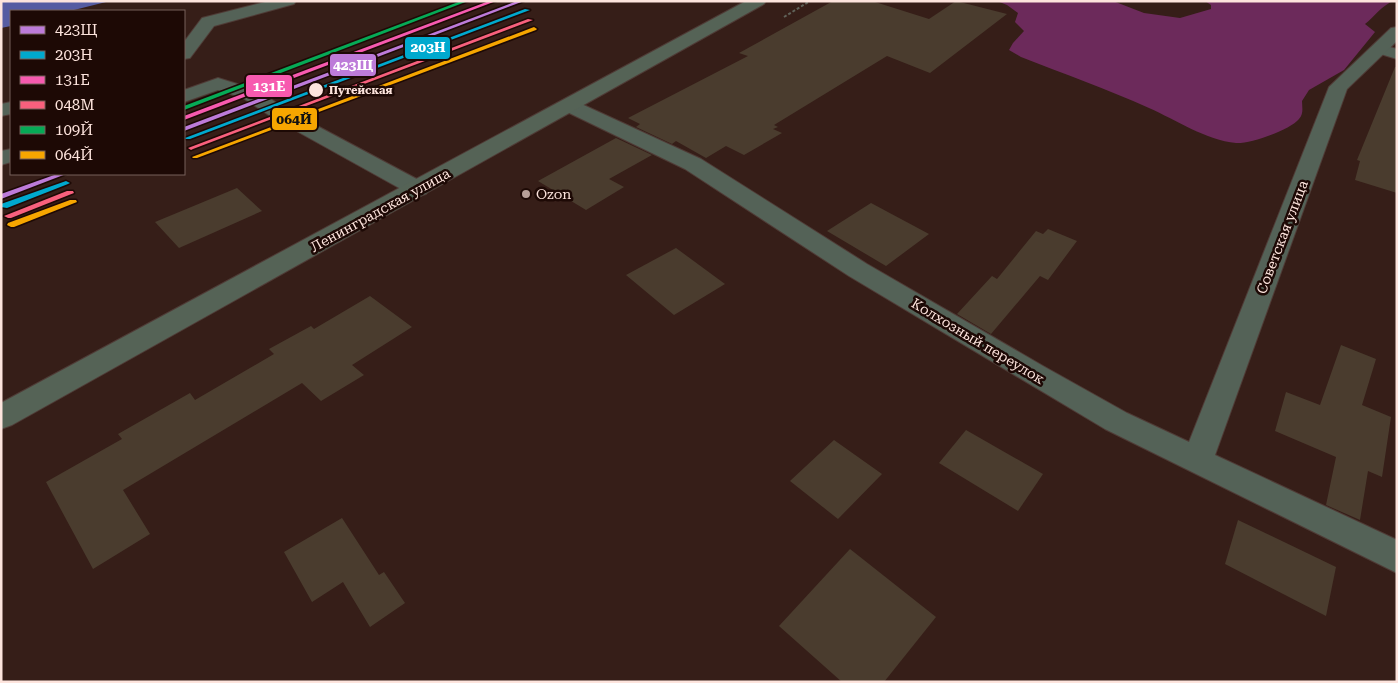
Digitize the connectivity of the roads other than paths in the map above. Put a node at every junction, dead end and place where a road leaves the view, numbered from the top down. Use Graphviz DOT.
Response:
graph roads {
  1 [pos="288,1"];
  2 [pos="758,1"];
  3 [pos="1397,32"];
  4 [pos="1388,51"];
  5 [pos="185,53"];
  6 [pos="185,96"];
  7 [pos="570,106"];
  8 [pos="418,189"];
  9 [pos="1,417"];
  10 [pos="1197,462"];
  11 [pos="1397,557"];
  1 -- 5 [label="street"];
  2 -- 7 [label="main road, Ленинградская улица"];
  3 -- 4 [label="street, Советская улица"];
  4 -- 10 [label="street, Советская улица"];
  6 -- 8 [label="street"];
  7 -- 8 [label="main road, Ленинградская улица"];
  7 -- 10 [label="street, Колхозный переулок"];
  8 -- 9 [label="main road, Ленинградская улица"];
  10 -- 11 [label="street, Колхозный переулок"];
}
